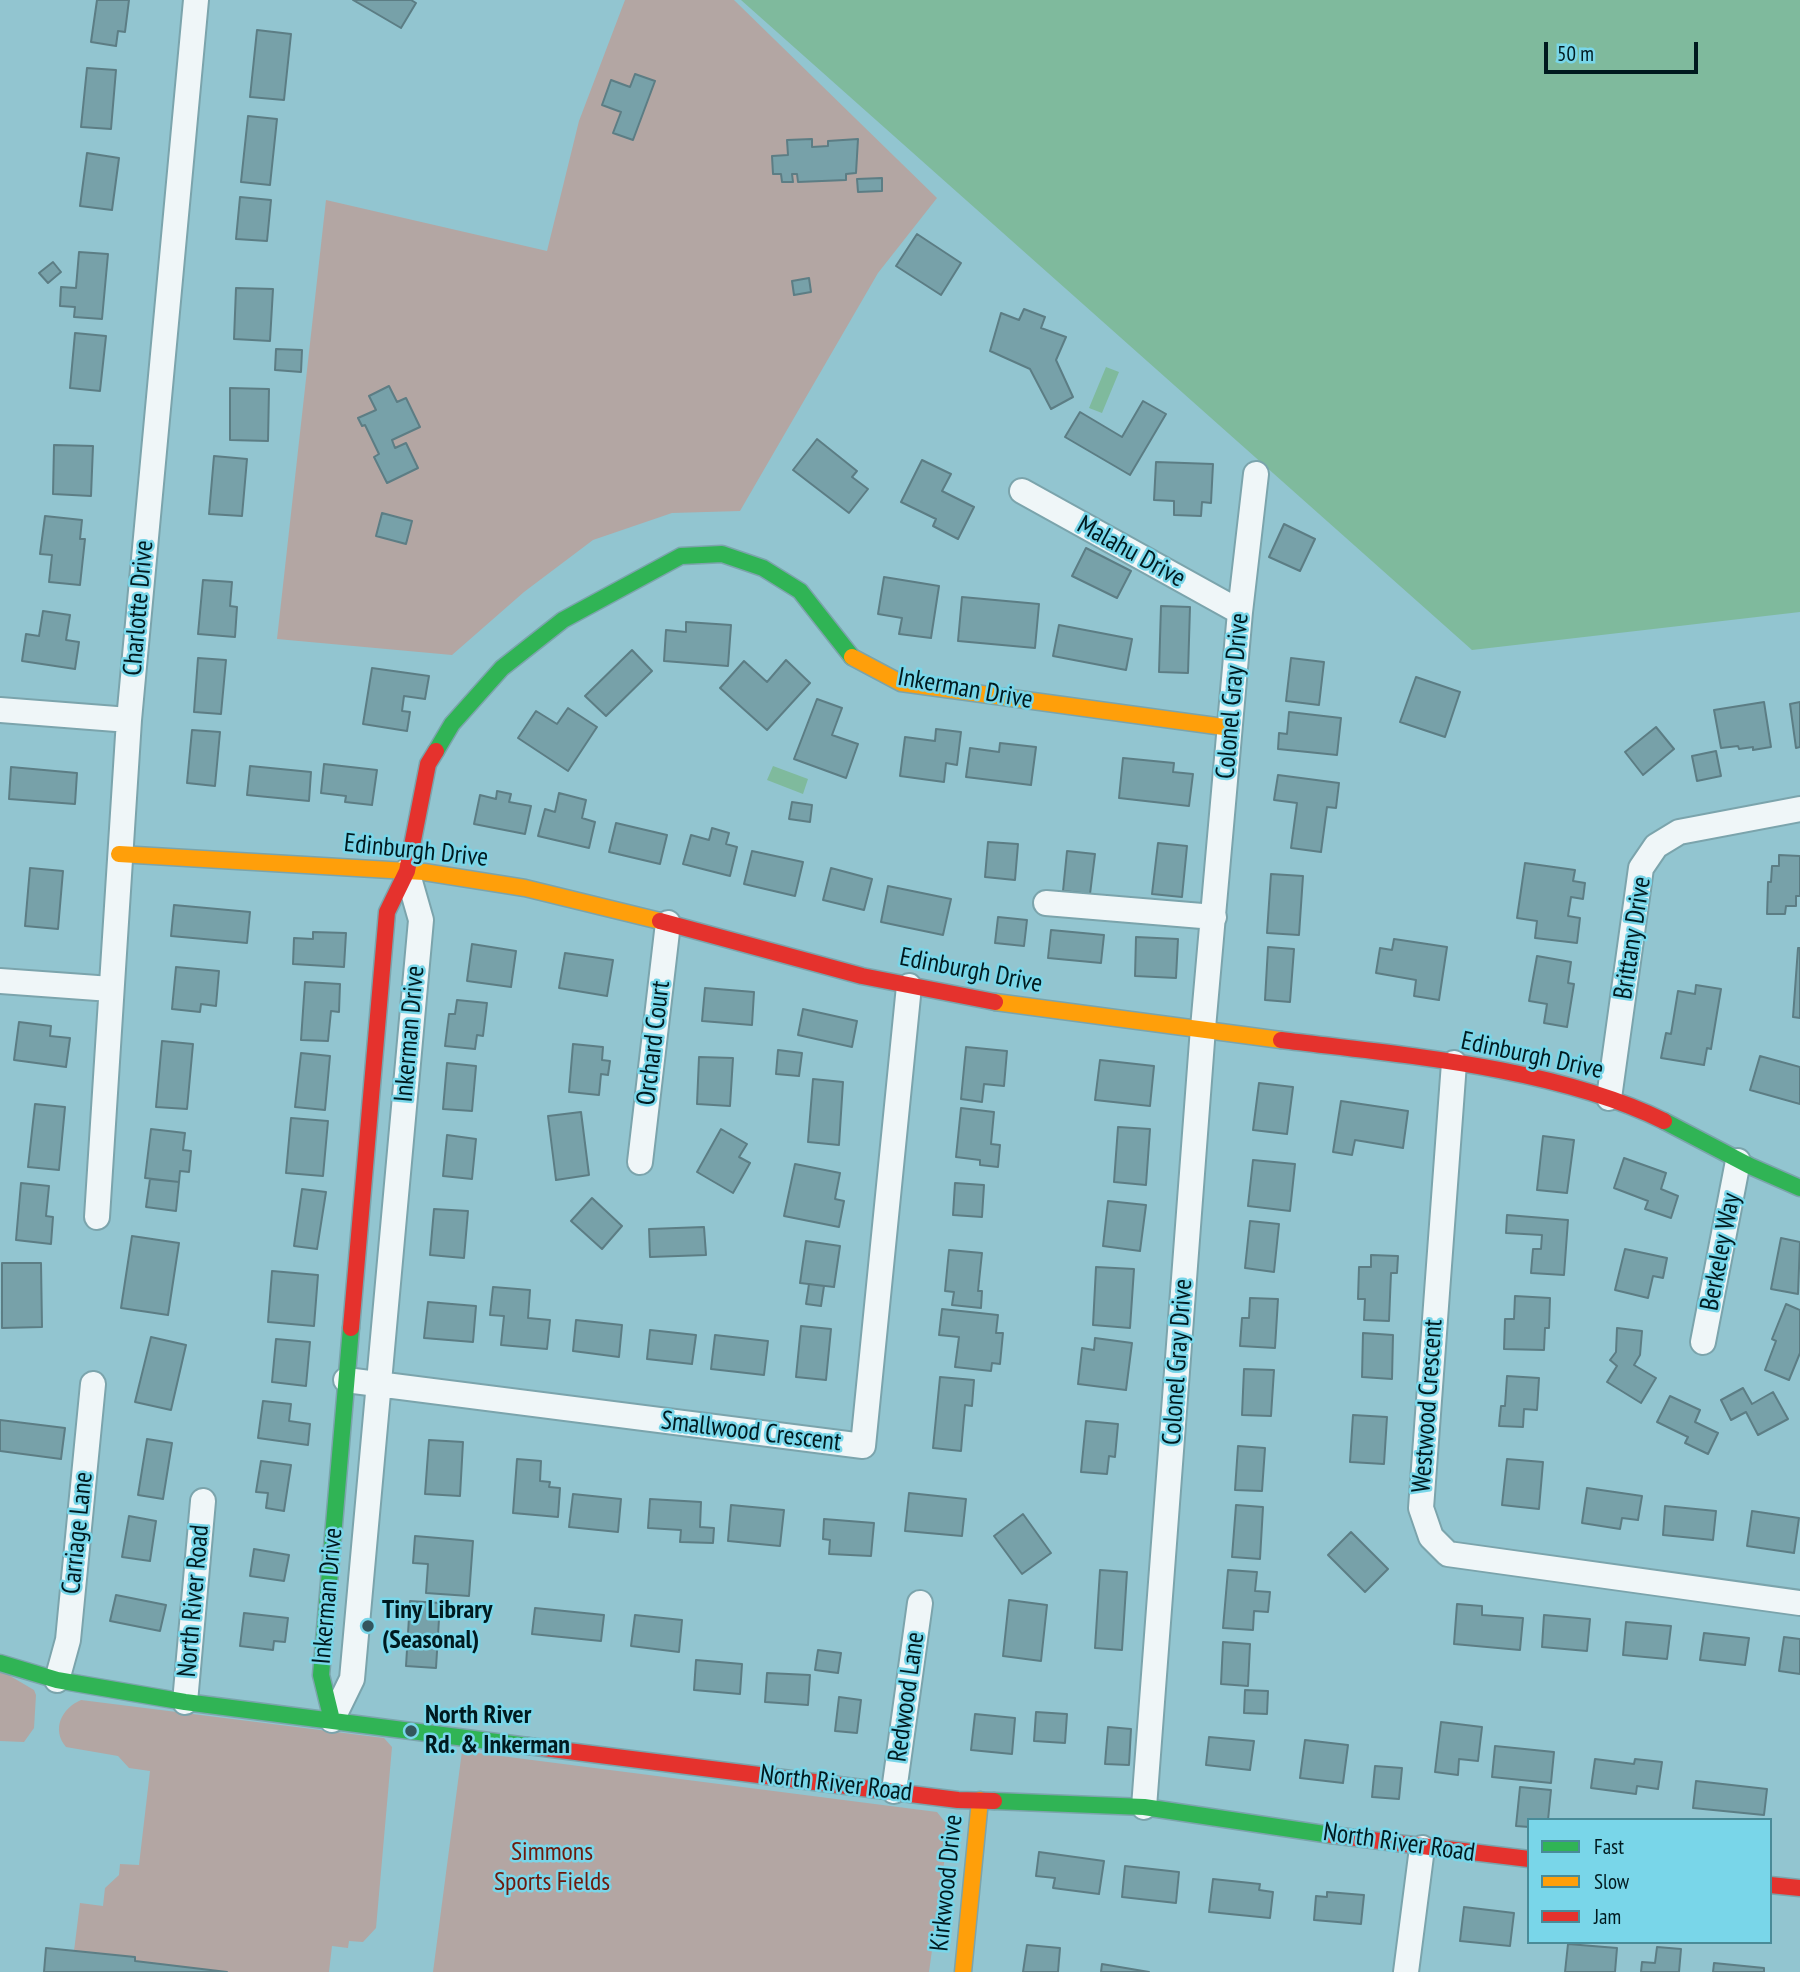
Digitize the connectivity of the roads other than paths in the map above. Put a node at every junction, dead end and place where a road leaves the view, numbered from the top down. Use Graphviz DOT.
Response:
graph roads {
  1 [pos="195,0"];
  2 [pos="1256,474"];
  3 [pos="1022,491"];
  4 [pos="1240,612"];
  5 [pos="0,710"];
  6 [pos="129,720"];
  7 [pos="1231,728"];
  8 [pos="1800,809"];
  9 [pos="119,855"];
  10 [pos="407,871"];
  11 [pos="1046,903"];
  12 [pos="1213,918"];
  13 [pos="668,923"];
  14 [pos="0,981"];
  15 [pos="909,986"];
  16 [pos="111,989"];
  17 [pos="1203,1028"];
  18 [pos="1454,1063"];
  19 [pos="1609,1098"];
  20 [pos="1738,1161"];
  21 [pos="640,1162"];
  22 [pos="1800,1188"];
  23 [pos="97,1217"];
  24 [pos="1703,1342"];
  25 [pos="346,1380"];
  26 [pos="93,1384"];
  27 [pos="378,1384"];
  28 [pos="203,1501"];
  29 [pos="920,1603"];
  30 [pos="1800,1603"];
  31 [pos="0,1663"];
  32 [pos="57,1680"];
  33 [pos="185,1702"];
  34 [pos="332,1720"];
  35 [pos="894,1791"];
  36 [pos="980,1800"];
  37 [pos="1144,1807"];
  38 [pos="1422,1848"];
  39 [pos="1527,1859"];
  40 [pos="1772,1885"];
  41 [pos="1800,1888"];
  42 [pos="963,1972"];
  43 [pos="1406,1972"];
  1 -- 6 [label="street, Charlotte Drive"];
  2 -- 4 [label="street, Colonel Gray Drive"];
  3 -- 4 [label="street, Malahu Drive"];
  4 -- 7 [label="street, Colonel Gray Drive"];
  5 -- 6 [label="street"];
  6 -- 9 [label="street, Charlotte Drive"];
  7 -- 10 [label="street, Inkerman Drive"];
  7 -- 12 [label="street, Colonel Gray Drive"];
  8 -- 19 [label="street, Brittany Drive"];
  9 -- 10 [label="street, Edinburgh Drive"];
  9 -- 16 [label="street, Charlotte Drive"];
  10 -- 13 [label="street, Edinburgh Drive"];
  10 -- 25 [label="street, Inkerman Drive"];
  10 -- 27 [label="street, Inkerman Drive"];
  11 -- 12 [label="street"];
  12 -- 17 [label="street, Colonel Gray Drive"];
  13 -- 15 [label="street, Edinburgh Drive"];
  13 -- 21 [label="street, Orchard Court"];
  14 -- 16 [label="street"];
  15 -- 17 [label="street, Edinburgh Drive"];
  15 -- 27 [label="street, Smallwood Crescent"];
  16 -- 23 [label="street, Charlotte Drive"];
  17 -- 18 [label="street, Edinburgh Drive"];
  17 -- 37 [label="street, Colonel Gray Drive"];
  18 -- 19 [label="street, Edinburgh Drive"];
  18 -- 30 [label="street, Westwood Crescent"];
  19 -- 20 [label="street, Edinburgh Drive"];
  20 -- 22 [label="street, Edinburgh Drive"];
  20 -- 24 [label="street, Berkeley Way"];
  25 -- 27 [label="street, Smallwood Crescent"];
  25 -- 34 [label="street, Inkerman Drive"];
  26 -- 32 [label="street, Carriage Lane"];
  27 -- 34 [label="street, Inkerman Drive"];
  28 -- 33 [label="street, North River Road"];
  29 -- 35 [label="street, Redwood Lane"];
  31 -- 32 [label="street, North River Road"];
  32 -- 33 [label="street, North River Road"];
  33 -- 34 [label="street, North River Road"];
  34 -- 35 [label="street, North River Road"];
  35 -- 36 [label="street, North River Road"];
  36 -- 37 [label="street, North River Road"];
  36 -- 42 [label="street, Kirkwood Drive"];
  37 -- 38 [label="street, North River Road"];
  38 -- 39 [label="street, North River Road"];
  38 -- 43 [label="street"];
  40 -- 41 [label="street"];
}
